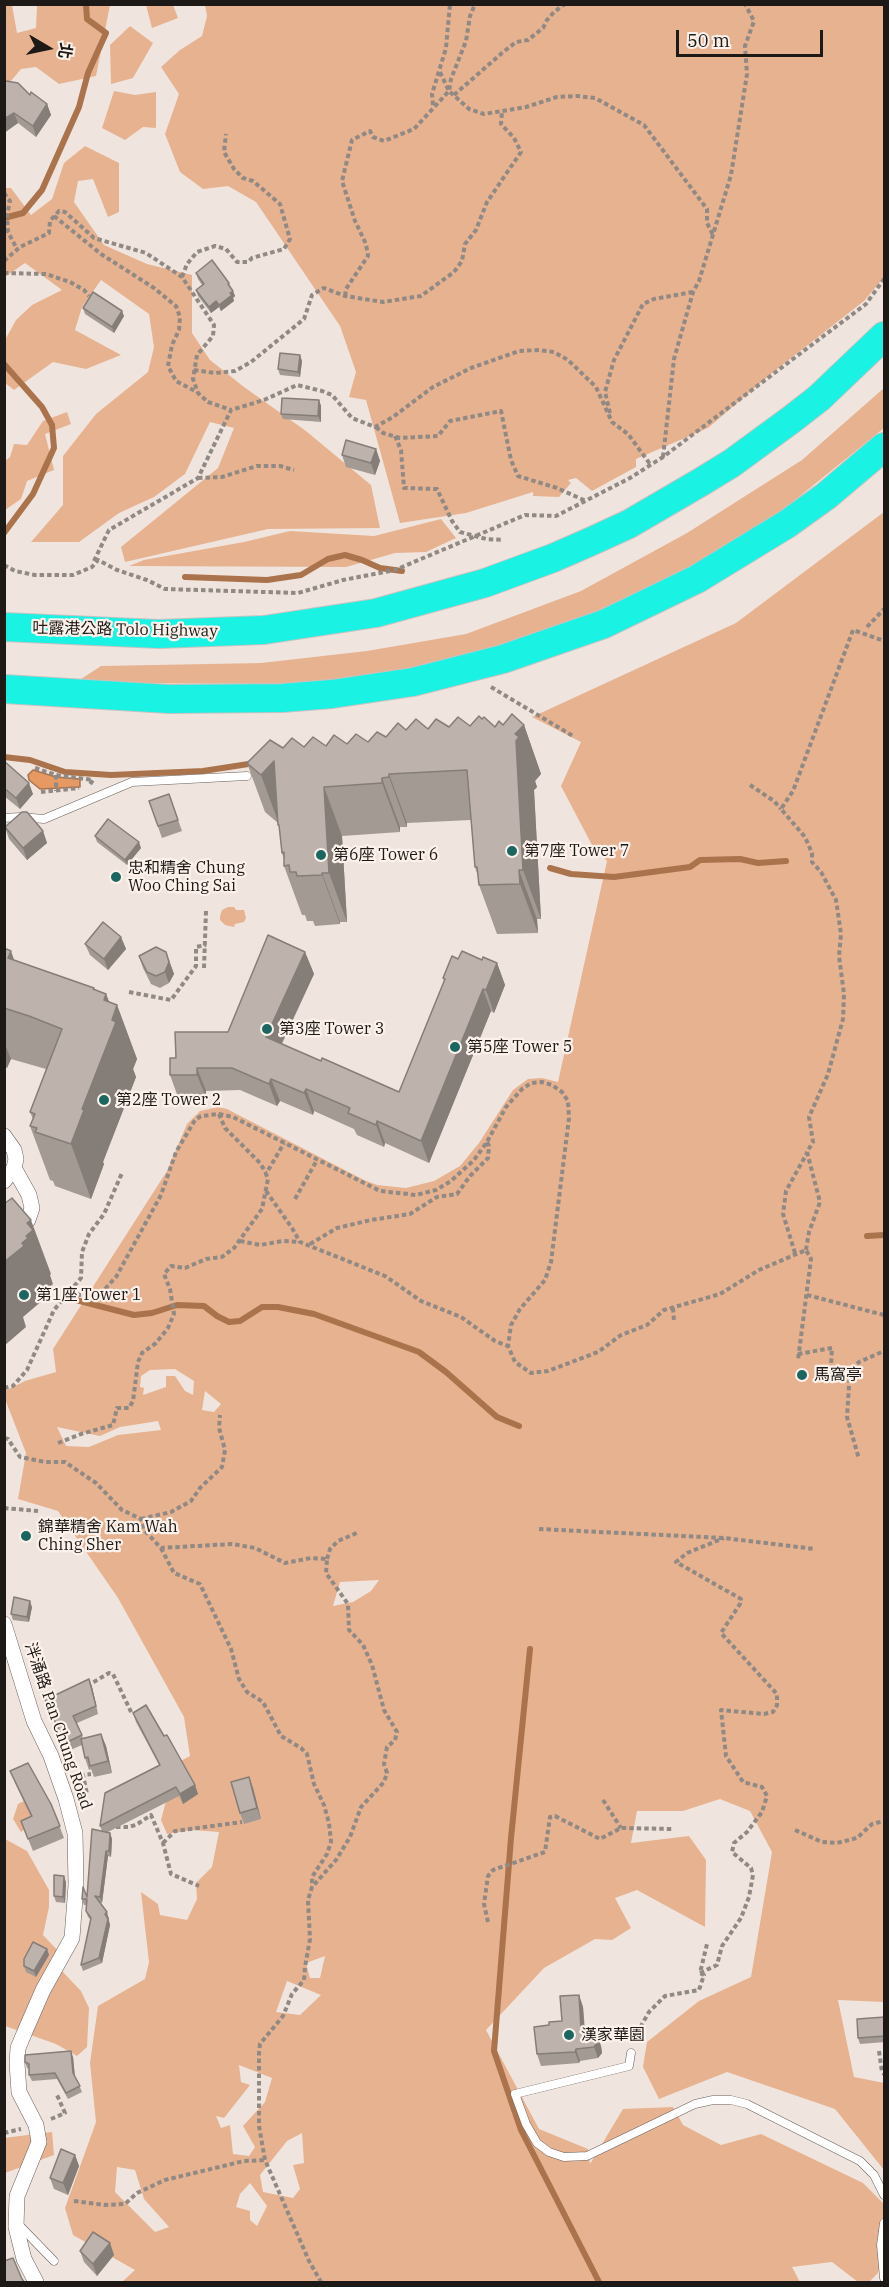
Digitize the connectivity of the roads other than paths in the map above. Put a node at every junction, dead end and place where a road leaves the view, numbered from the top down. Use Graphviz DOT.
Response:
graph roads {
  1 [pos="885,336"];
  2 [pos="885,447"];
  3 [pos="4,627"];
  4 [pos="4,689"];
  5 [pos="248,776"];
  6 [pos="4,818"];
  7 [pos="4,1136"];
  8 [pos="14,1168"];
  9 [pos="4,1181"];
  10 [pos="4,1241"];
  11 [pos="4,1624"];
  12 [pos="631,2053"];
  13 [pos="885,2195"];
  14 [pos="16,2222"];
  15 [pos="885,2223"];
  16 [pos="54,2261"];
  17 [pos="885,2278"];
  18 [pos="36,2283"];
  1 -- 3 [label="highway, 吐露港公路 Tolo Highway"];
  2 -- 4 [label="highway"];
  5 -- 6 [label="lane"];
  7 -- 8 [label="street"];
  8 -- 9 [label="street"];
  8 -- 10 [label="street"];
  11 -- 14 [label="street, 泮涌路 Pan Chung Road"];
  12 -- 13 [label="lane"];
  14 -- 16 [label="lane"];
  14 -- 18 [label="street, 泮涌路 Pan Chung Road"];
  15 -- 17 [label="lane"];
}
